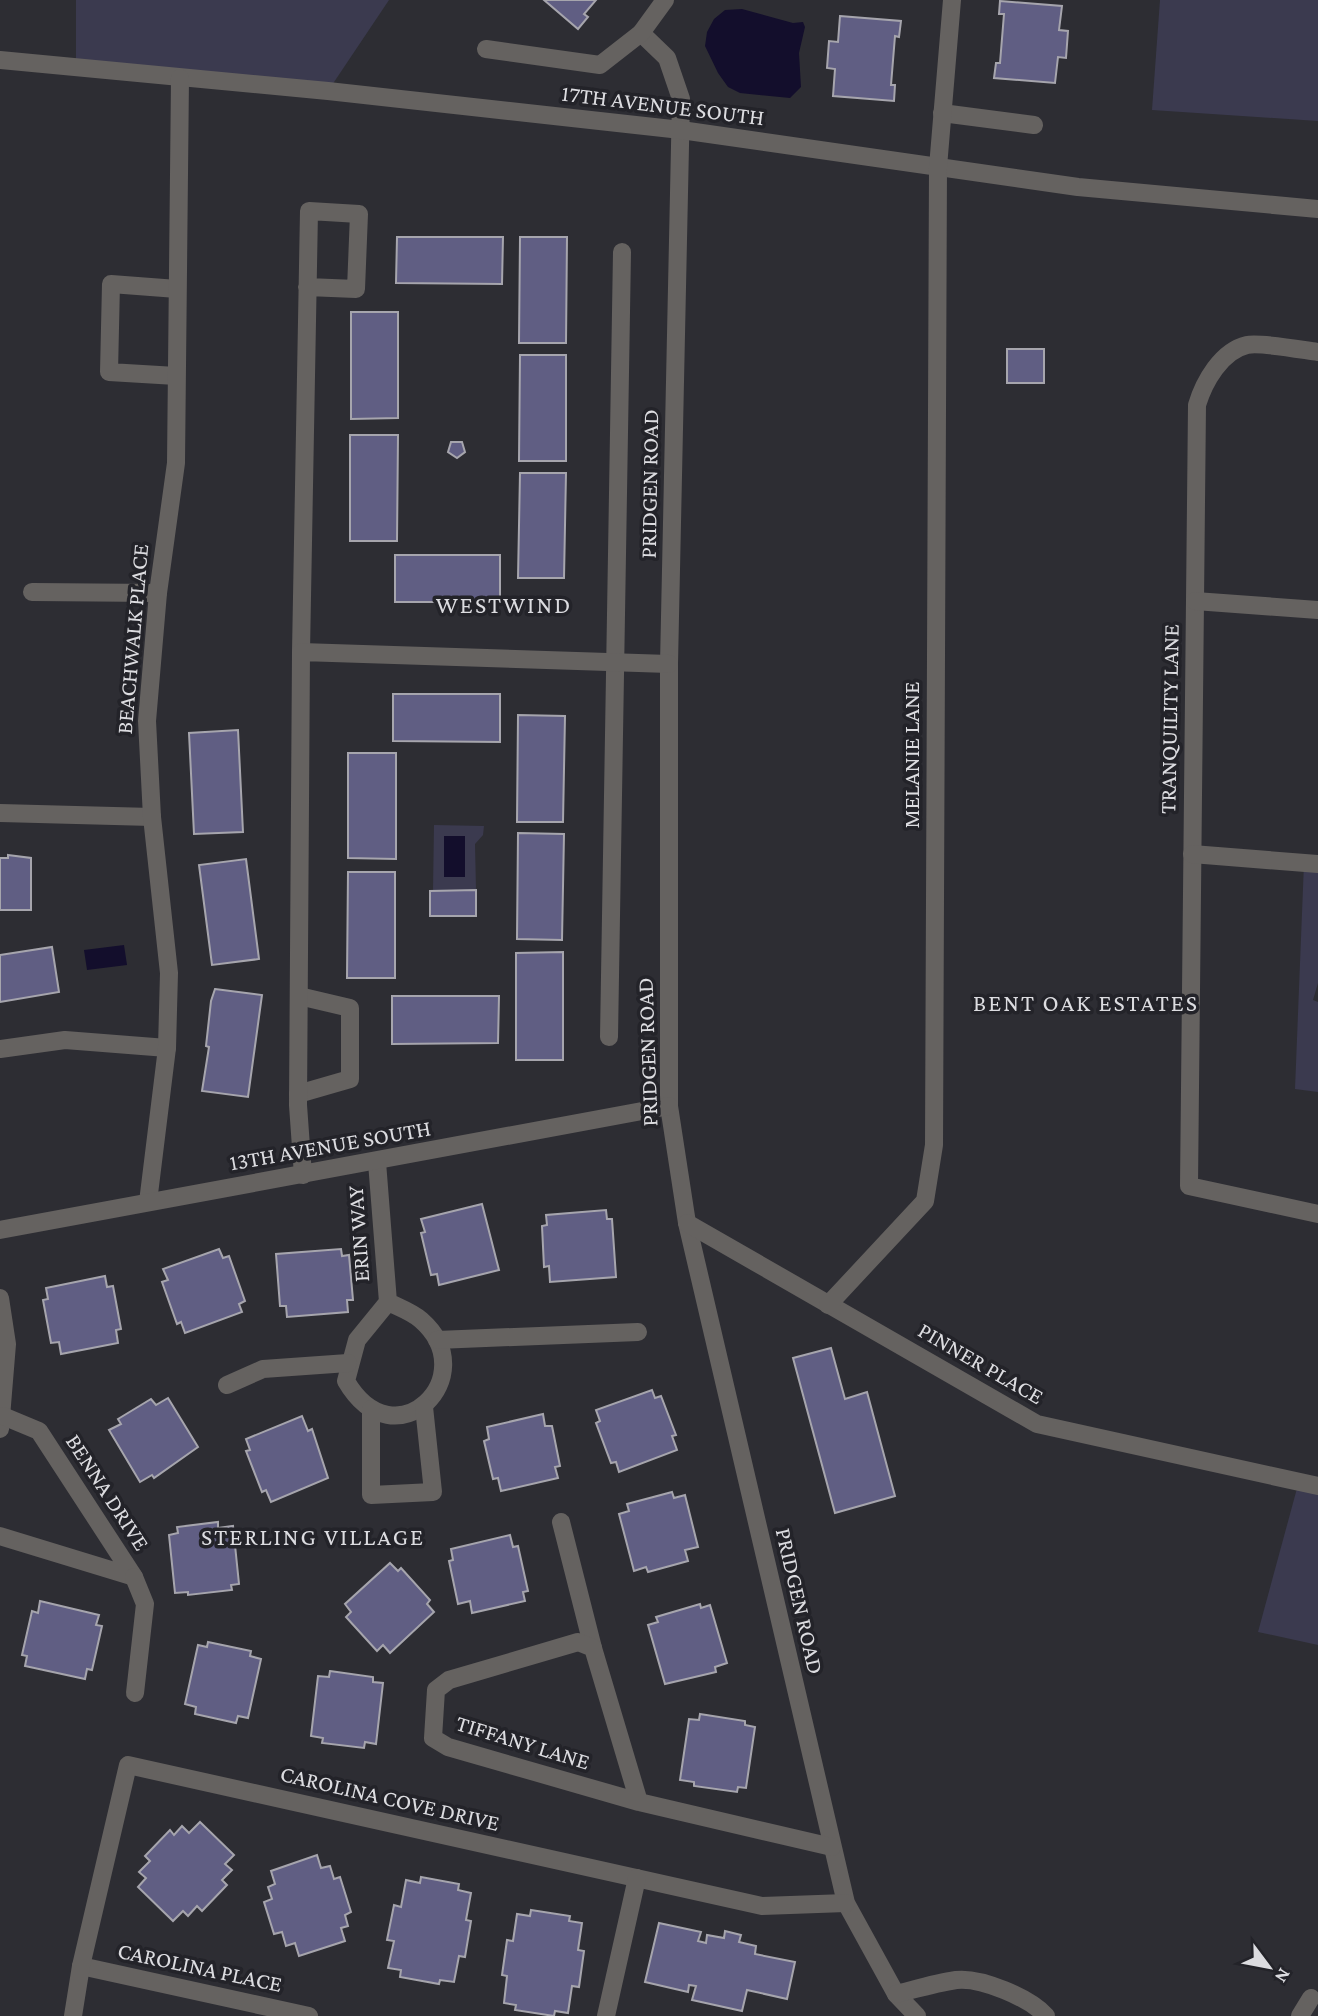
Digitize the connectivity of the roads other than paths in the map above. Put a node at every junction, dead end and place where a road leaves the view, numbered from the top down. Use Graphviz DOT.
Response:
graph roads {
  1 [pos="665,0"];
  2 [pos="952,0"];
  3 [pos="641,33"];
  4 [pos="486,49"];
  5 [pos="0,60"];
  6 [pos="180,78"];
  7 [pos="942,113"];
  8 [pos="1034,125"];
  9 [pos="681,130"];
  10 [pos="938,167"];
  11 [pos="1318,209"];
  12 [pos="622,252"];
  13 [pos="307,287"];
  14 [pos="177,289"];
  15 [pos="1318,352"];
  16 [pos="176,376"];
  17 [pos="32,592"];
  18 [pos="158,593"];
  19 [pos="1195,601"];
  20 [pos="1318,610"];
  21 [pos="301,652"];
  22 [pos="613,662"];
  23 [pos="669,664"];
  24 [pos="0,813"];
  25 [pos="152,817"];
  26 [pos="1192,855"];
  27 [pos="1318,864"];
  28 [pos="299,996"];
  29 [pos="609,1037"];
  30 [pos="167,1048"];
  31 [pos="0,1049"];
  32 [pos="298,1094"];
  33 [pos="669,1106"];
  34 [pos="377,1162"];
  35 [pos="303,1175"];
  36 [pos="148,1202"];
  37 [pos="1318,1214"];
  38 [pos="687,1223"];
  39 [pos="0,1230"];
  40 [pos="0,1297"];
  41 [pos="388,1302"];
  42 [pos="828,1305"];
  43 [pos="638,1332"];
  44 [pos="437,1340"];
  45 [pos="348,1363"];
  46 [pos="227,1385"];
  47 [pos="424,1408"];
  48 [pos="371,1409"];
  49 [pos="1,1422"];
  50 [pos="1318,1486"];
  51 [pos="561,1522"];
  52 [pos="0,1536"];
  53 [pos="134,1577"];
  54 [pos="593,1648"];
  55 [pos="135,1693"];
  56 [pos="639,1802"];
  57 [pos="832,1847"];
  58 [pos="637,1878"];
  59 [pos="846,1903"];
  60 [pos="81,1966"];
  61 [pos="897,1994"];
  62 [pos="1311,1998"];
  63 [pos="73,2016"];
  64 [pos="309,2016"];
  65 [pos="606,2016"];
  66 [pos="917,2016"];
  67 [pos="1046,2016"];
  68 [pos="1300,2016"];
  1 -- 3 [label="street"];
  2 -- 7 [label="street, MELANIE LANE"];
  3 -- 4 [label="street"];
  3 -- 9 [label="street, PRIDGEN ROAD"];
  5 -- 6 [label="street, 17TH AVENUE SOUTH"];
  6 -- 9 [label="street, 17TH AVENUE SOUTH"];
  6 -- 14 [label="street, BEACHWALK PLACE"];
  7 -- 8 [label="street"];
  7 -- 10 [label="street, MELANIE LANE"];
  9 -- 10 [label="street, 17TH AVENUE SOUTH"];
  9 -- 23 [label="street, PRIDGEN ROAD"];
  10 -- 11 [label="street, 17TH AVENUE SOUTH"];
  10 -- 42 [label="street, MELANIE LANE"];
  12 -- 22 [label="street"];
  13 -- 13 [label="street"];
  13 -- 21 [label="street"];
  14 -- 16 [label="street, BEACHWALK PLACE"];
  14 -- 16 [label="street"];
  15 -- 19 [label="street, TRANQUILITY LANE"];
  16 -- 18 [label="street, BEACHWALK PLACE"];
  17 -- 18 [label="street"];
  18 -- 25 [label="street, BEACHWALK PLACE"];
  19 -- 20 [label="street"];
  19 -- 26 [label="street, TRANQUILITY LANE"];
  21 -- 22 [label="street"];
  21 -- 28 [label="street"];
  22 -- 23 [label="street"];
  22 -- 29 [label="street"];
  23 -- 33 [label="street, PRIDGEN ROAD"];
  24 -- 25 [label="street"];
  25 -- 30 [label="street, BEACHWALK PLACE"];
  26 -- 27 [label="street"];
  26 -- 37 [label="street, TRANQUILITY LANE"];
  28 -- 32 [label="street"];
  28 -- 32 [label="street"];
  30 -- 31 [label="street"];
  30 -- 36 [label="street, BEACHWALK PLACE"];
  32 -- 35 [label="street"];
  33 -- 34 [label="street, 13TH AVENUE SOUTH"];
  33 -- 38 [label="street, PRIDGEN ROAD"];
  34 -- 35 [label="street, 13TH AVENUE SOUTH"];
  34 -- 41 [label="street, ERIN WAY"];
  35 -- 36 [label="street, 13TH AVENUE SOUTH"];
  36 -- 39 [label="street, 13TH AVENUE SOUTH"];
  38 -- 42 [label="street, PINNER PLACE"];
  38 -- 57 [label="street, PRIDGEN ROAD"];
  40 -- 49 [label="street, BENNA DRIVE"];
  41 -- 44 [label="street, ERIN WAY"];
  41 -- 45 [label="street, ERIN WAY"];
  42 -- 50 [label="street, PINNER PLACE"];
  43 -- 44 [label="street"];
  44 -- 47 [label="street"];
  45 -- 46 [label="street"];
  45 -- 48 [label="street"];
  47 -- 48 [label="street"];
  47 -- 48 [label="street"];
  49 -- 53 [label="street, BENNA DRIVE"];
  51 -- 54 [label="street"];
  52 -- 53 [label="street, BENNA DRIVE"];
  53 -- 55 [label="street, BENNA DRIVE"];
  54 -- 56 [label="street, TIFFANY LANE"];
  54 -- 56 [label="street, TIFFANY LANE"];
  56 -- 57 [label="street, TIFFANY LANE"];
  57 -- 59 [label="street, PRIDGEN ROAD"];
  58 -- 59 [label="street, CAROLINA COVE DRIVE"];
  58 -- 60 [label="street, CAROLINA COVE DRIVE"];
  58 -- 65 [label="street"];
  59 -- 61 [label="street, PRIDGEN ROAD"];
  60 -- 63 [label="street"];
  60 -- 64 [label="street, CAROLINA PLACE"];
  61 -- 66 [label="street, PRIDGEN ROAD"];
  61 -- 67 [label="street"];
  62 -- 68 [label="street"];
}
